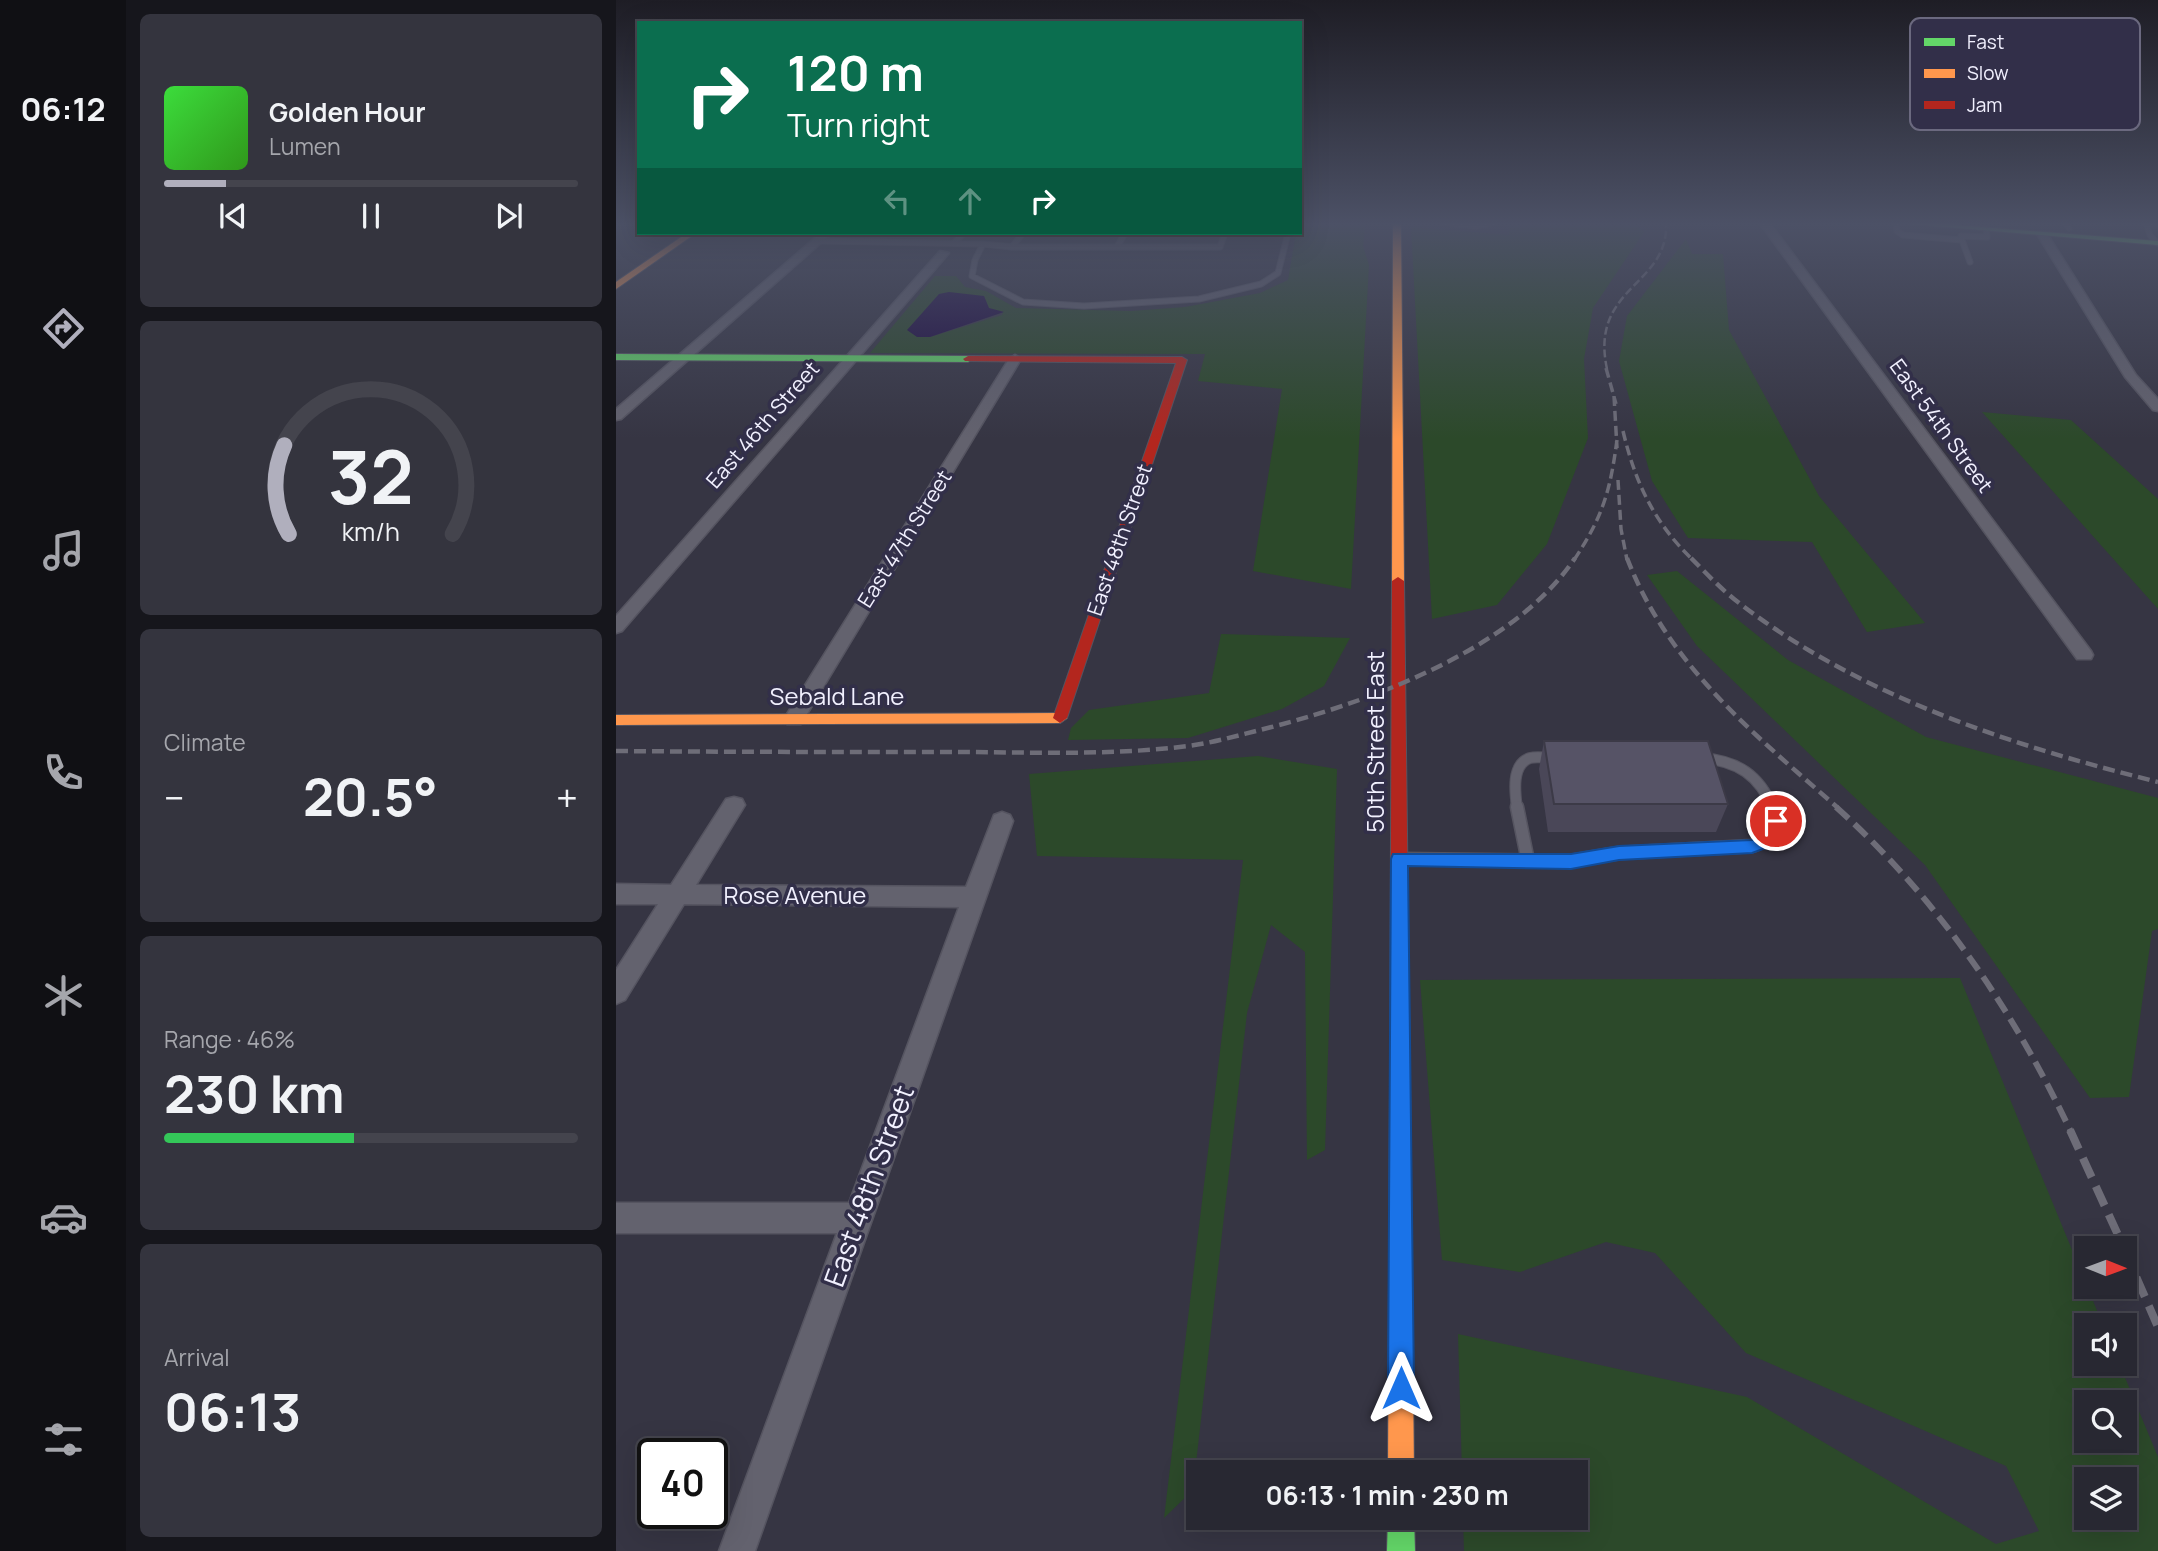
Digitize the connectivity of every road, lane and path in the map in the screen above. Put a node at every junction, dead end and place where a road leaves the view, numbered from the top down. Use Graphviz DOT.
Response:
graph roads {
  1 [pos="757,294"];
  2 [pos="907,294"];
  3 [pos="1005,294"];
  4 [pos="1224,294"];
  5 [pos="1396,294"];
  6 [pos="1817,294"];
  7 [pos="2080,294"];
  8 [pos="616,357"];
  9 [pos="684,357"];
  10 [pos="850,358"];
  11 [pos="1015,359"];
  12 [pos="2158,407"];
  13 [pos="616,416"];
  14 [pos="616,627"];
  15 [pos="2084,655"];
  16 [pos="794,719"];
  17 [pos="616,720"];
  18 [pos="1059,720"];
  19 [pos="1570,758"];
  20 [pos="1687,758"];
  21 [pos="734,805"];
  22 [pos="1002,821"];
  23 [pos="1399,859"];
  24 [pos="1528,861"];
  25 [pos="616,894"];
  26 [pos="677,895"];
  27 [pos="975,897"];
  28 [pos="616,992"];
  29 [pos="616,1218"];
  30 [pos="858,1218"];
  31 [pos="1401,1460"];
  32 [pos="1401,1530"];
  33 [pos="737,1551"];
  34 [pos="1401,1551"];
  1 -- 9 [label="street"];
  2 -- 10 [label="street, East 46th Street"];
  3 -- 4 [label="lane"];
  5 -- 23 [label="street, 50th Street East"];
  6 -- 15 [label="street, East 54th Street"];
  7 -- 12 [label="street"];
  8 -- 9 [label="street"];
  9 -- 10 [label="street"];
  9 -- 13 [label="street"];
  10 -- 11 [label="street"];
  10 -- 14 [label="street, East 46th Street"];
  11 -- 16 [label="street, East 47th Street"];
  11 -- 18 [label="street, East 48th Street"];
  16 -- 17 [label="street, Sebald Lane"];
  16 -- 18 [label="street, Sebald Lane"];
  19 -- 24 [label="lane"];
  20 -- 24 [label="lane"];
  21 -- 26 [label="street"];
  22 -- 27 [label="street, East 48th Street"];
  23 -- 24 [label="lane"];
  23 -- 31 [label="street, 50th Street East"];
  25 -- 26 [label="street, Rose Avenue"];
  26 -- 27 [label="street, Rose Avenue"];
  26 -- 28 [label="street"];
  27 -- 30 [label="street, East 48th Street"];
  29 -- 30 [label="street"];
  30 -- 33 [label="street, East 48th Street"];
  32 -- 34 [label="street"];
}
